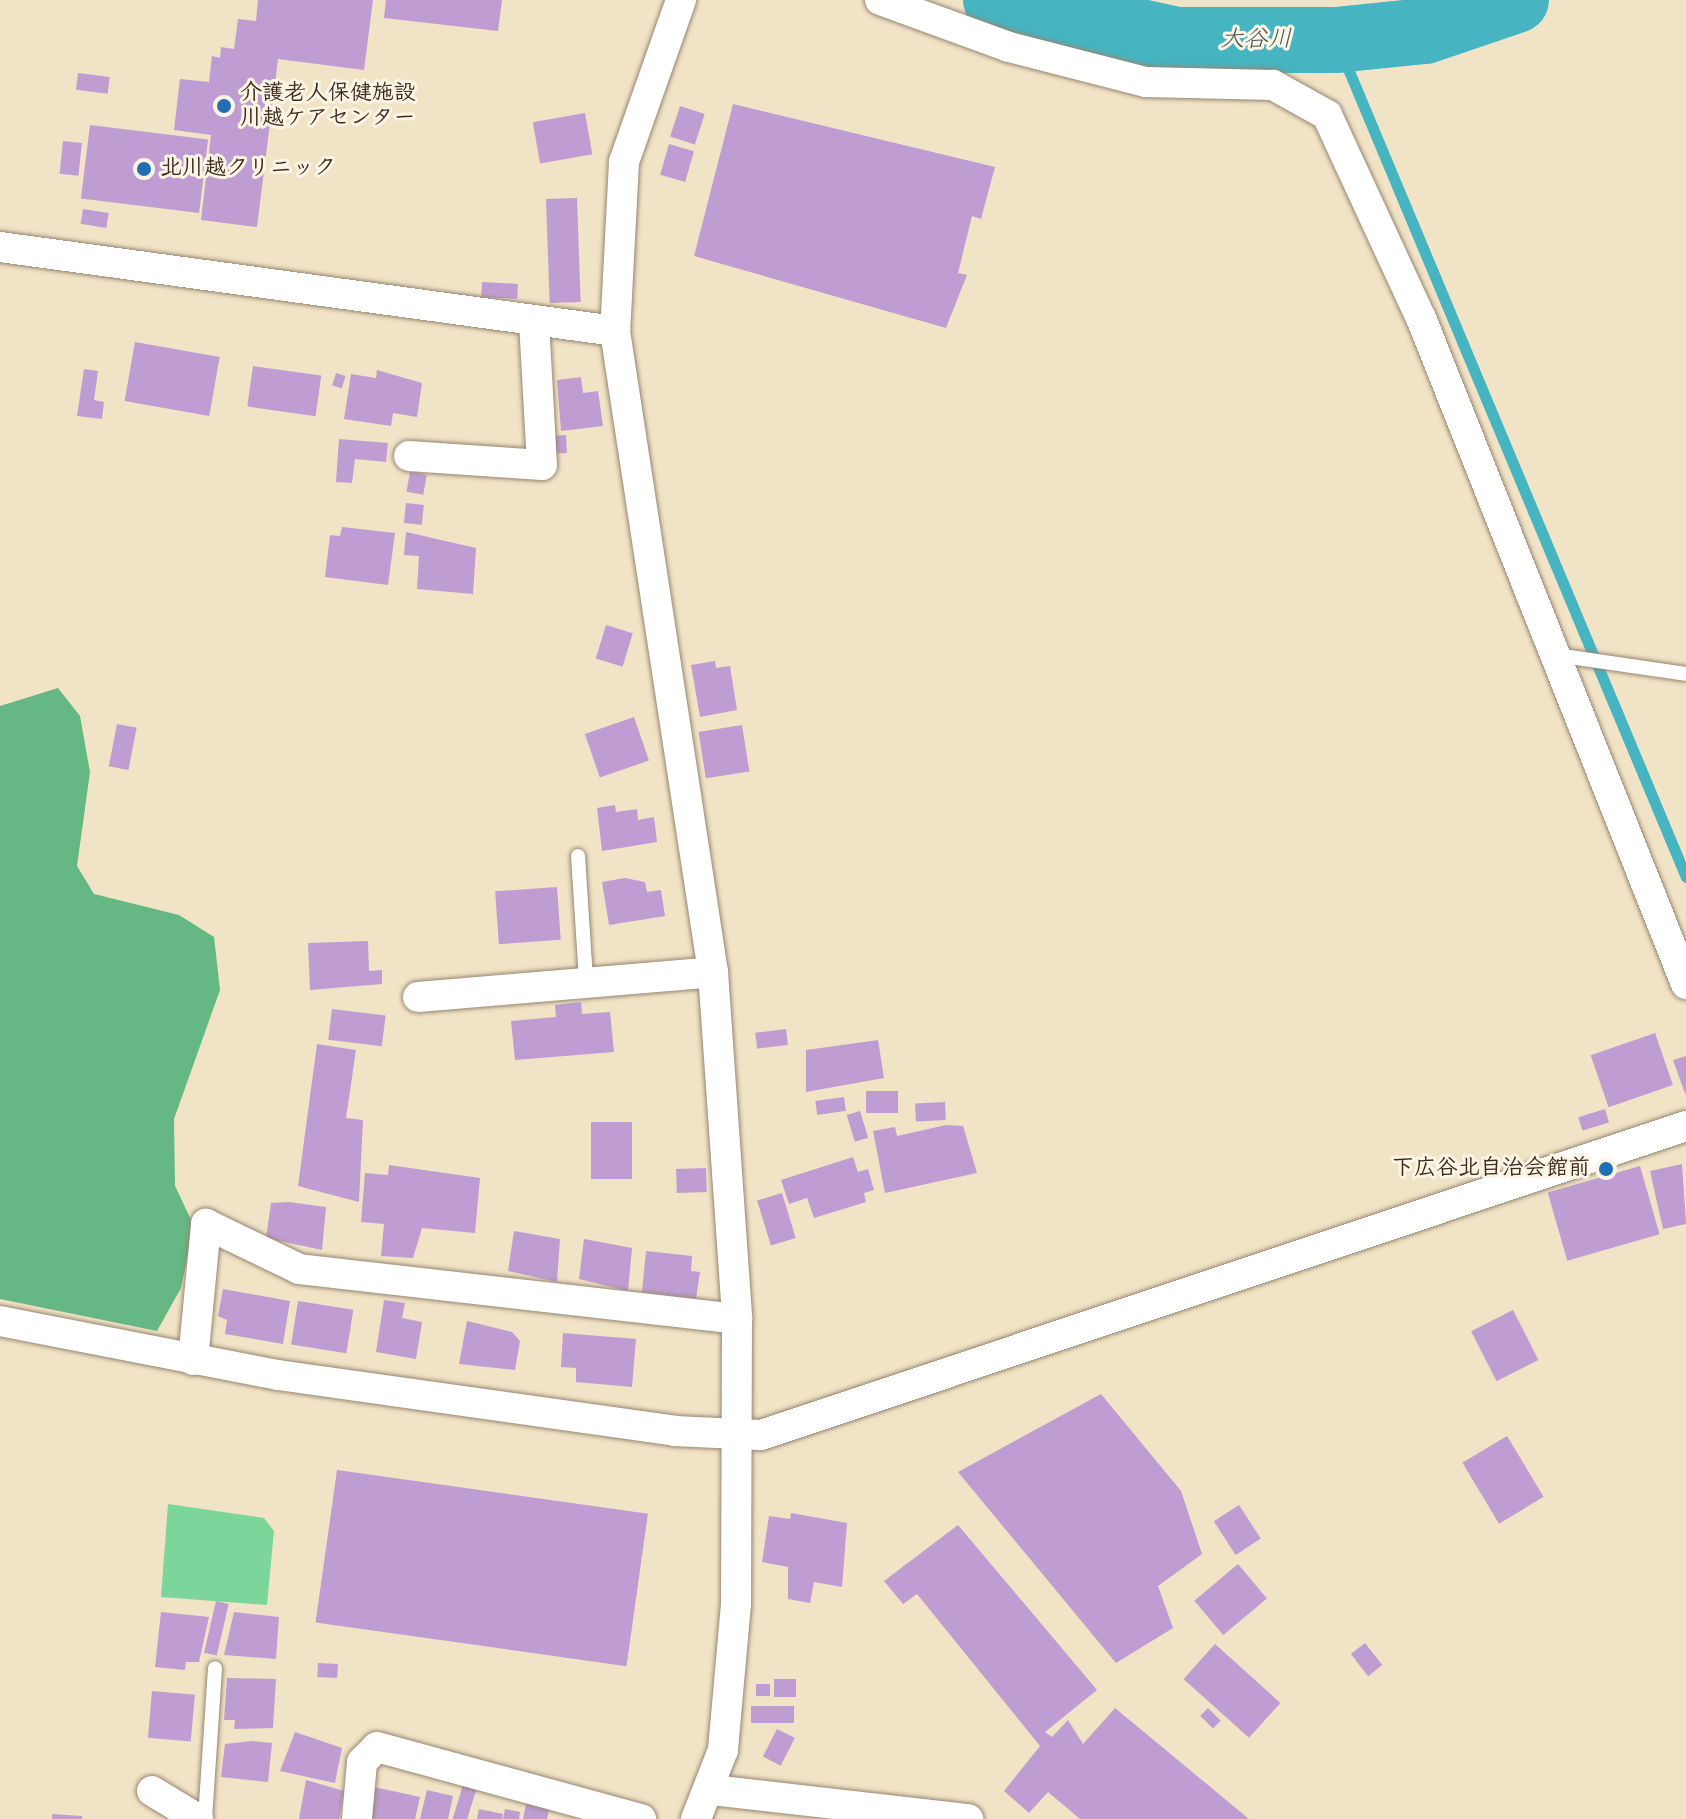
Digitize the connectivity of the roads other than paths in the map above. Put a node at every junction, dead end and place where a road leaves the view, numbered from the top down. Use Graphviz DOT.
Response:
graph roads {
  1 [pos="681,0"];
  2 [pos="880,0"];
  3 [pos="0,247"];
  4 [pos="534,324"];
  5 [pos="615,331"];
  6 [pos="409,456"];
  7 [pos="1552,655"];
  8 [pos="1686,674"];
  9 [pos="578,856"];
  10 [pos="713,972"];
  11 [pos="586,979"];
  12 [pos="1686,984"];
  13 [pos="418,997"];
  14 [pos="1686,1126"];
  15 [pos="737,1319"];
  16 [pos="0,1321"];
  17 [pos="193,1360"];
  18 [pos="735,1436"];
  19 [pos="215,1668"];
  20 [pos="712,1790"];
  21 [pos="152,1791"];
  22 [pos="819,1810"];
  23 [pos="198,1819"];
  24 [pos="205,1819"];
  25 [pos="357,1819"];
  26 [pos="641,1819"];
  27 [pos="696,1819"];
  28 [pos="968,1819"];
  1 -- 5 [label="street"];
  2 -- 7 [label="street"];
  3 -- 4 [label="street"];
  4 -- 5 [label="street"];
  4 -- 6 [label="street"];
  5 -- 10 [label="street"];
  7 -- 8 [label="lane"];
  7 -- 12 [label="street"];
  9 -- 11 [label="lane"];
  10 -- 11 [label="street"];
  10 -- 15 [label="street"];
  11 -- 13 [label="street"];
  14 -- 18 [label="street"];
  15 -- 17 [label="street"];
  15 -- 18 [label="street"];
  16 -- 17 [label="street"];
  17 -- 18 [label="street"];
  18 -- 20 [label="street"];
  19 -- 24 [label="lane"];
  20 -- 22 [label="street"];
  20 -- 27 [label="street"];
  21 -- 23 [label="street"];
  22 -- 28 [label="street"];
  25 -- 26 [label="street"];
}
